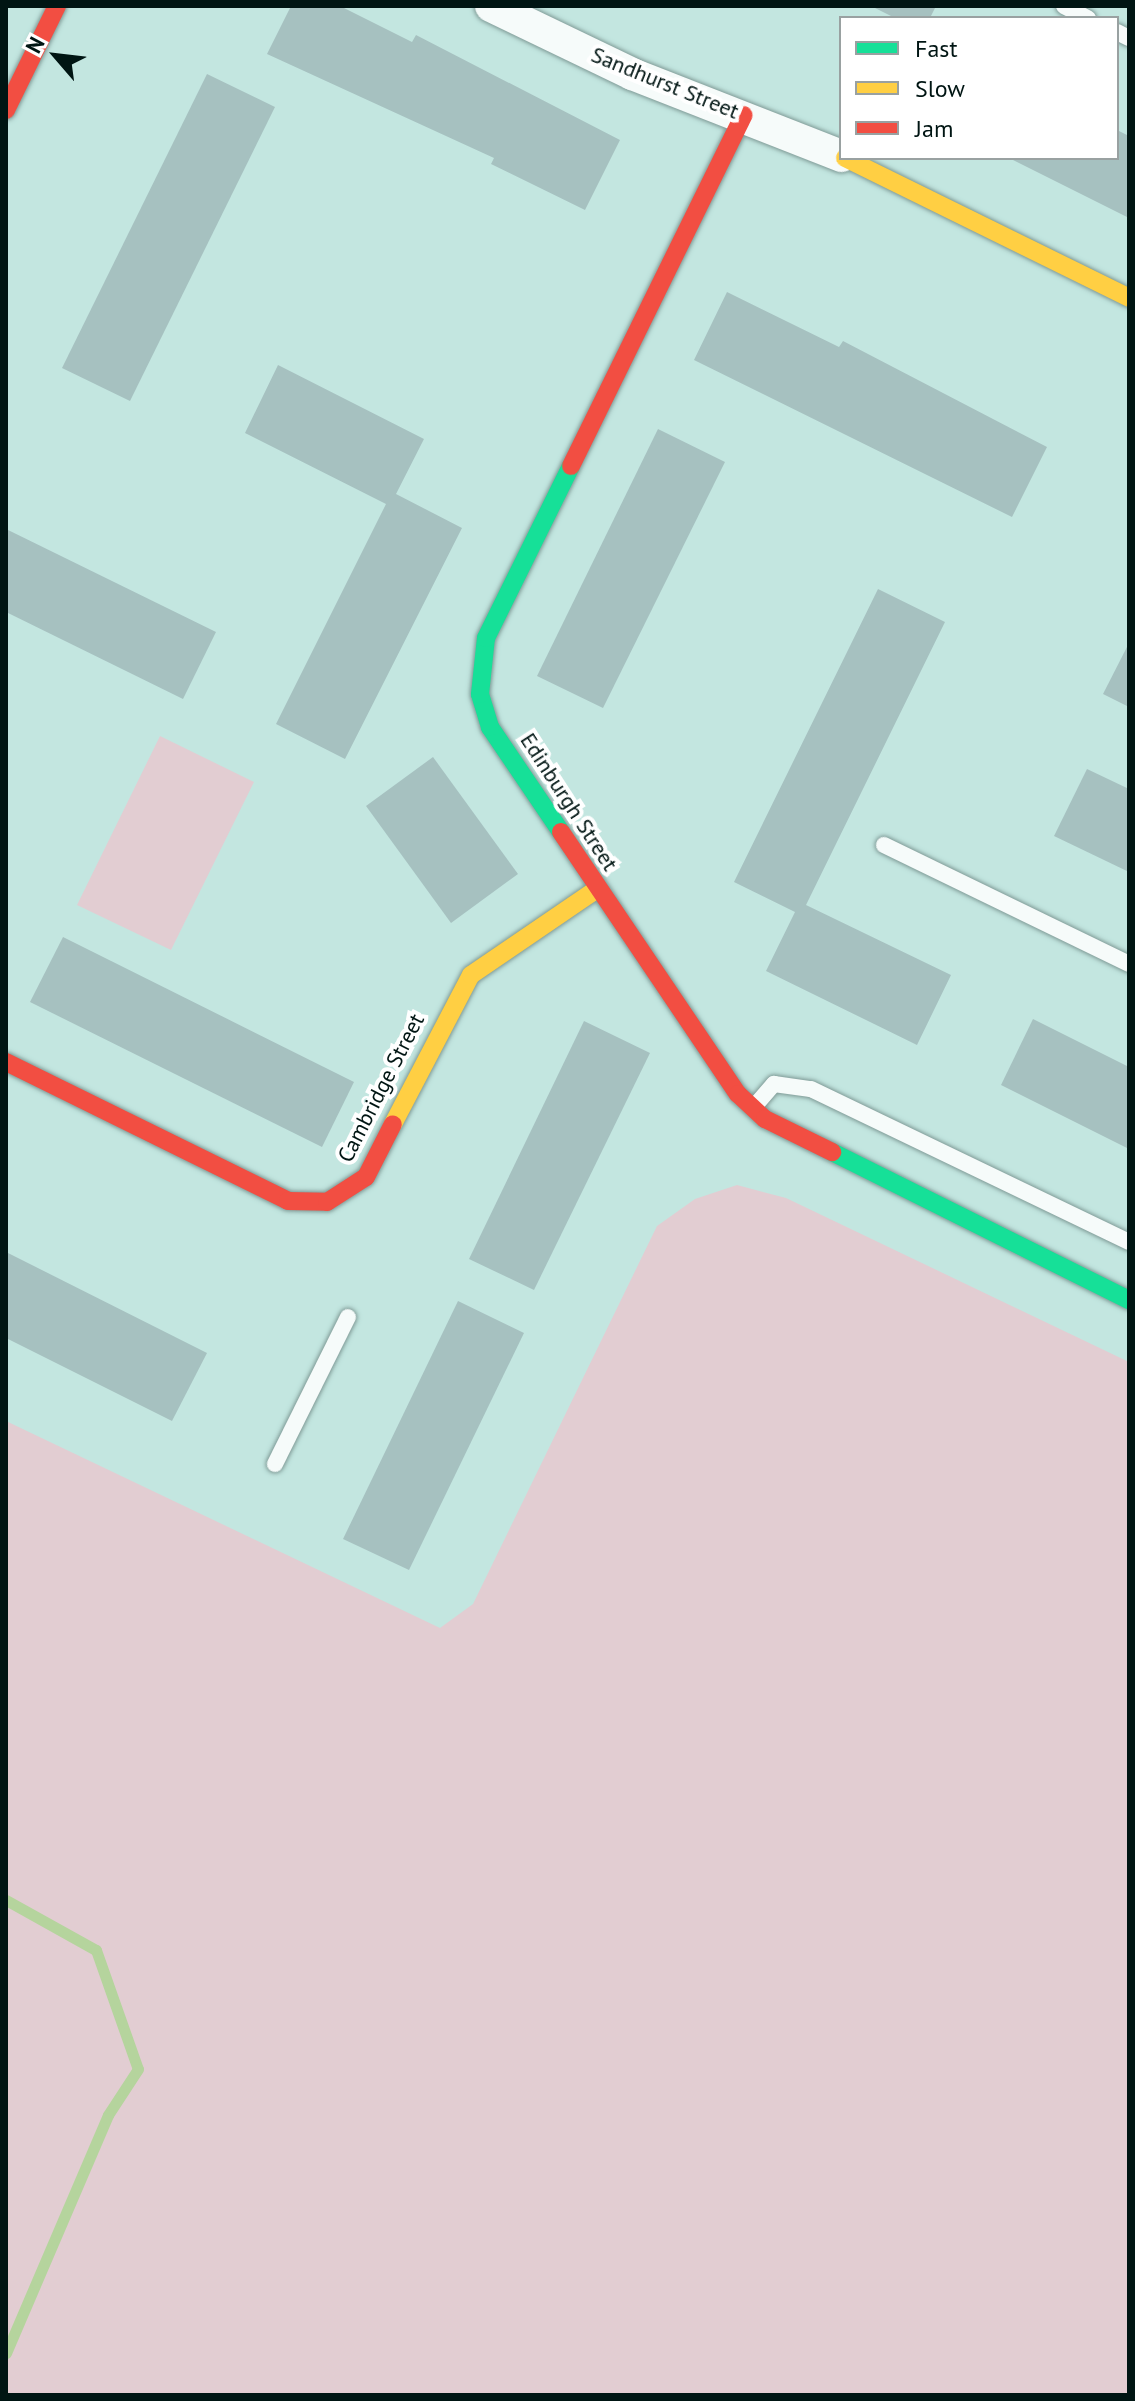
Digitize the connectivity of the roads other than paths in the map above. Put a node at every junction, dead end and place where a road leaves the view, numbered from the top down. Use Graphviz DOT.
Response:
graph roads {
  1 [pos="57,6"];
  2 [pos="491,6"];
  3 [pos="1064,6"];
  4 [pos="1084,16"];
  5 [pos="6,110"];
  6 [pos="744,115"];
  7 [pos="839,155"];
  8 [pos="849,160"];
  9 [pos="1129,298"];
  10 [pos="884,845"];
  11 [pos="597,889"];
  12 [pos="1129,964"];
  13 [pos="6,1062"];
  14 [pos="753,1108"];
  15 [pos="1129,1242"];
  16 [pos="1129,1300"];
  17 [pos="348,1317"];
  18 [pos="275,1464"];
  1 -- 5 [label="street"];
  2 -- 6 [label="street, Sandhurst Street"];
  3 -- 4 [label="lane"];
  6 -- 7 [label="street, Sandhurst Street"];
  6 -- 11 [label="street, Edinburgh Street"];
  8 -- 9 [label="street, Sandhurst Street"];
  10 -- 12 [label="lane"];
  11 -- 13 [label="street, Cambridge Street"];
  11 -- 14 [label="street, Edinburgh Street"];
  14 -- 15 [label="lane"];
  14 -- 16 [label="street, Edinburgh Street"];
  17 -- 18 [label="lane"];
}
